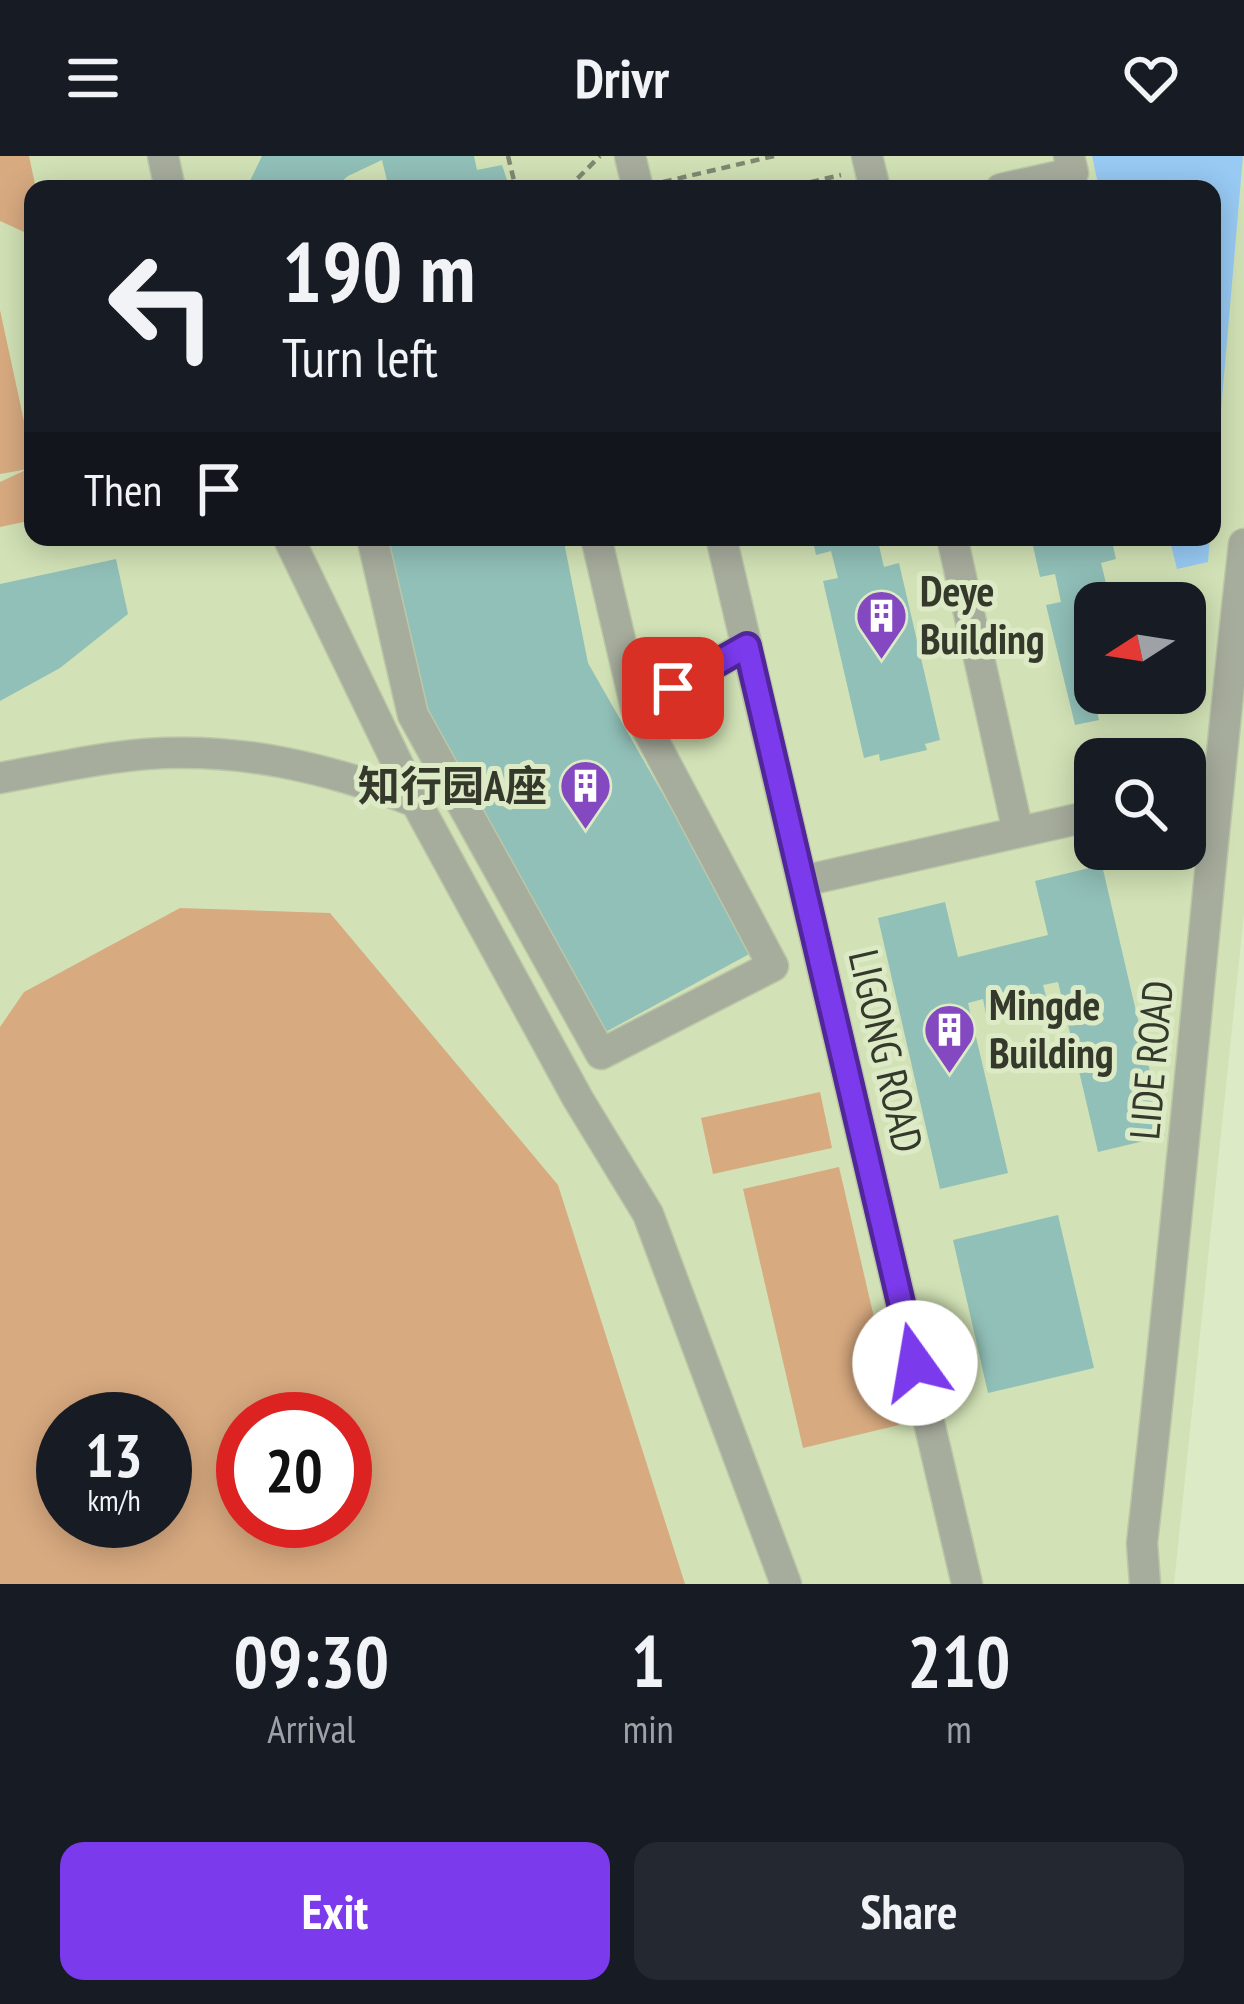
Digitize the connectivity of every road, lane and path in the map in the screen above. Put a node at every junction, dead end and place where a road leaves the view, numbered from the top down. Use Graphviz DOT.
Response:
graph roads {
  1 [pos="600,156"];
  2 [pos="774,156"];
  3 [pos="1069,156"];
  4 [pos="871,171"];
  5 [pos="576,180"];
  6 [pos="672,180"];
  7 [pos="826,180"];
  8 [pos="1039,180"];
  9 [pos="1244,544"];
  10 [pos="292,546"];
  11 [pos="374,546"];
  12 [pos="598,546"];
  13 [pos="723,546"];
  14 [pos="954,546"];
  15 [pos="747,646"];
  16 [pos="637,708"];
  17 [pos="0,778"];
  18 [pos="1217,787"];
  19 [pos="1206,789"];
  20 [pos="416,802"];
  21 [pos="1074,820"];
  22 [pos="1018,832"];
  23 [pos="803,881"];
  24 [pos="786,1584"];
  25 [pos="967,1584"];
  26 [pos="1144,1584"];
  1 -- 5 [label="path"];
  2 -- 6 [label="path"];
  3 -- 8 [label="street"];
  4 -- 7 [label="path"];
  9 -- 18 [label="street, LIDE ROAD"];
  10 -- 20 [label="street"];
  11 -- 16 [label="street"];
  12 -- 16 [label="street"];
  13 -- 15 [label="street, LIGONG ROAD"];
  14 -- 22 [label="street"];
  15 -- 16 [label="street"];
  15 -- 23 [label="street, LIGONG ROAD"];
  17 -- 20 [label="street"];
  18 -- 19 [label="street"];
  18 -- 26 [label="street, LIDE ROAD"];
  20 -- 24 [label="street"];
  21 -- 22 [label="street"];
  22 -- 23 [label="street"];
  23 -- 25 [label="street, LIGONG ROAD"];
}
